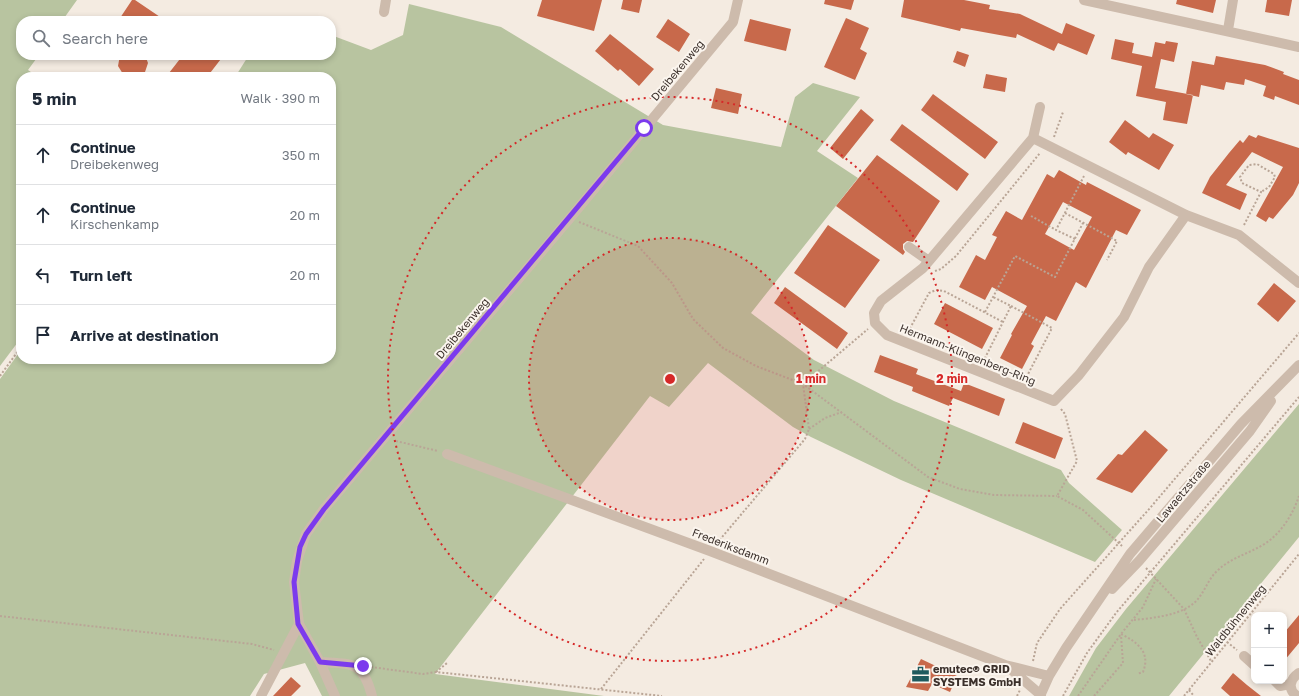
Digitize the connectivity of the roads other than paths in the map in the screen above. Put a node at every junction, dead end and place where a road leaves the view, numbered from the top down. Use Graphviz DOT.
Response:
graph roads {
  1 [pos="386,0"];
  2 [pos="738,0"];
  3 [pos="1084,0"];
  4 [pos="1233,0"];
  5 [pos="384,12"];
  6 [pos="1228,30"];
  7 [pos="1299,46"];
  8 [pos="1040,107"];
  9 [pos="1033,138"];
  10 [pos="1186,215"];
  11 [pos="909,247"];
  12 [pos="926,264"];
  13 [pos="1299,283"];
  14 [pos="1299,365"];
  15 [pos="1285,381"];
  16 [pos="447,454"];
  17 [pos="1090,610"];
  18 [pos="298,624"];
  19 [pos="1244,656"];
  20 [pos="320,662"];
  21 [pos="1251,662"];
  22 [pos="1005,665"];
  23 [pos="1299,673"];
  24 [pos="1049,676"];
  25 [pos="1278,684"];
  26 [pos="1290,684"];
  27 [pos="1040,695"];
  28 [pos="261,696"];
  29 [pos="335,696"];
  30 [pos="372,696"];
  31 [pos="1297,696"];
  1 -- 5 [label="street"];
  2 -- 18 [label="street, Dreibekenweg"];
  3 -- 6 [label="street"];
  4 -- 6 [label="street"];
  6 -- 7 [label="street"];
  8 -- 9 [label="street"];
  9 -- 10 [label="street"];
  9 -- 12 [label="street"];
  10 -- 12 [label="street, Hermann-Klingenberg-Ring"];
  10 -- 13 [label="street"];
  11 -- 12 [label="street"];
  14 -- 15 [label="street, Lawaetzstraße"];
  15 -- 17 [label="street, Lawaetzstraße"];
  15 -- 17 [label="street, Lawaetzstraße"];
  16 -- 22 [label="street, Frederiksdamm"];
  17 -- 24 [label="street, Lawaetzstraße"];
  18 -- 20 [label="street"];
  18 -- 28 [label="street"];
  19 -- 21 [label="street"];
  20 -- 29 [label="street"];
  20 -- 30 [label="street"];
  22 -- 24 [label="street, Frederiksdamm"];
  22 -- 27 [label="street, Frederiksdamm"];
  23 -- 26 [label="street"];
  24 -- 27 [label="street, Lawaetzstraße"];
  25 -- 26 [label="street"];
  26 -- 31 [label="street"];
}
